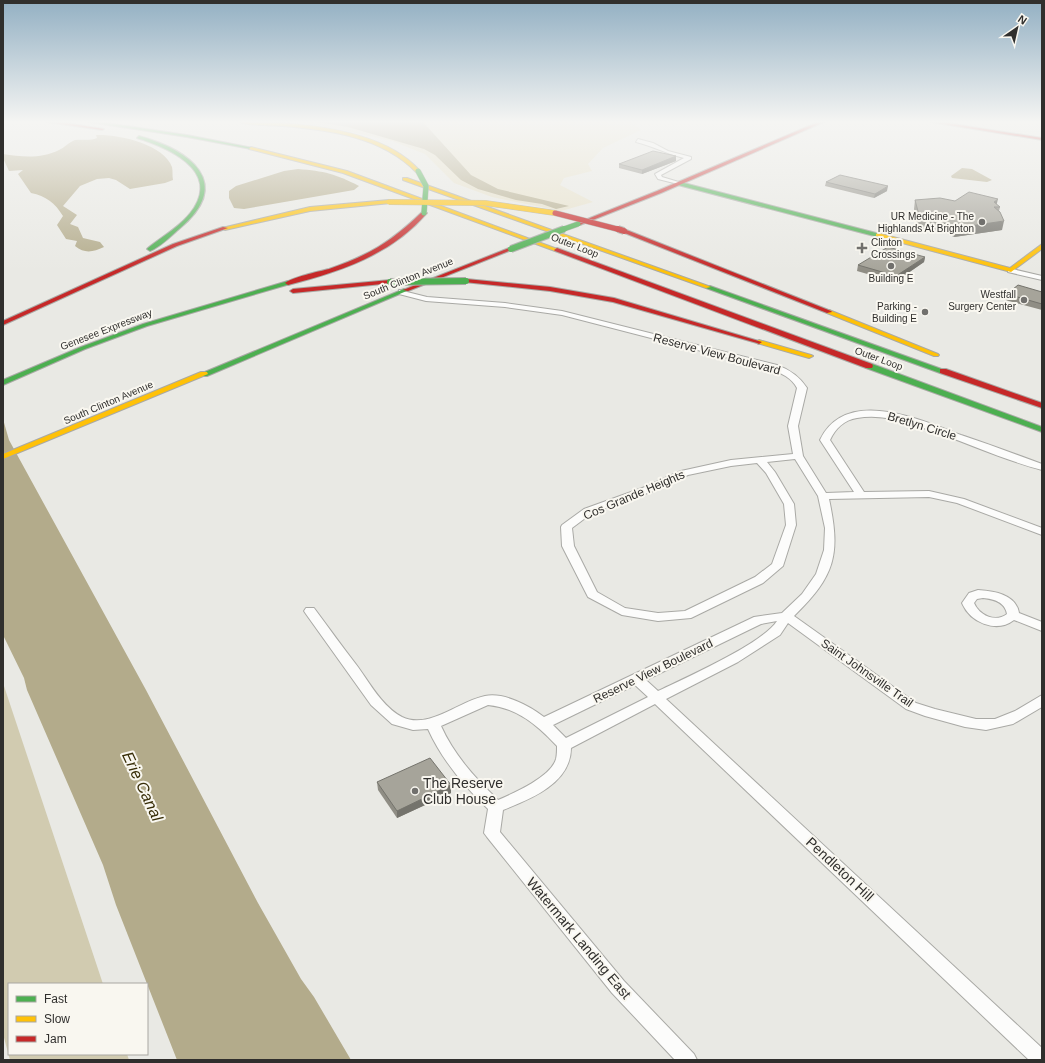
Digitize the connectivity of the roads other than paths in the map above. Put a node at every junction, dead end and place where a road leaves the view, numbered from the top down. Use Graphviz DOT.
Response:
graph roads {
  1 [pos="197,172"];
  2 [pos="345,172"];
  3 [pos="419,172"];
  4 [pos="663,172"];
  5 [pos="708,172"];
  6 [pos="395,175"];
  7 [pos="680,184"];
  8 [pos="1042,246"];
  9 [pos="128,266"];
  10 [pos="1011,270"];
  11 [pos="1042,278"];
  12 [pos="402,292"];
  13 [pos="220,303"];
  14 [pos="3,323"];
  15 [pos="816,358"];
  16 [pos="946,359"];
  17 [pos="846,368"];
  18 [pos="3,383"];
  19 [pos="1020,388"];
  20 [pos="1042,397"];
  21 [pos="1042,406"];
  22 [pos="983,408"];
  23 [pos="1042,430"];
  24 [pos="798,456"];
  25 [pos="3,457"];
  26 [pos="760,461"];
  27 [pos="1042,467"];
  28 [pos="860,494"];
  29 [pos="823,496"];
  30 [pos="1042,532"];
  31 [pos="310,611"];
  32 [pos="1013,615"];
  33 [pos="786,616"];
  34 [pos="1042,627"];
  35 [pos="637,678"];
  36 [pos="658,698"];
  37 [pos="1042,700"];
  38 [pos="544,723"];
  39 [pos="433,724"];
  40 [pos="564,745"];
  41 [pos="496,807"];
  42 [pos="688,1060"];
  43 [pos="1042,1060"];
  1 -- 9 [label="main road"];
  2 -- 22 [label="main road, Outer Loop"];
  3 -- 13 [label="main road, bridge"];
  4 -- 7 [label="street"];
  5 -- 7 [label="main road, South Clinton Avenue"];
  6 -- 21 [label="main road, Outer Loop"];
  7 -- 10 [label="main road"];
  7 -- 12 [label="main road, South Clinton Avenue, bridge"];
  8 -- 10 [label="main road"];
  9 -- 14 [label="main road"];
  9 -- 16 [label="main road, bridge"];
  10 -- 11 [label="street"];
  12 -- 24 [label="street, Reserve View Boulevard"];
  12 -- 25 [label="main road, South Clinton Avenue"];
  13 -- 15 [label="main road, bridge"];
  13 -- 18 [label="main road, Genesee Expressway"];
  17 -- 22 [label="main road"];
  19 -- 20 [label="main road"];
  22 -- 23 [label="main road, Outer Loop"];
  24 -- 26 [label="street, Cos Grande Heights"];
  24 -- 29 [label="street, Reserve View Boulevard"];
  26 -- 26 [label="street, Cos Grande Heights"];
  27 -- 28 [label="street, Bretlyn Circle"];
  28 -- 29 [label="street"];
  28 -- 30 [label="street"];
  29 -- 33 [label="street, Reserve View Boulevard"];
  31 -- 39 [label="street"];
  32 -- 34 [label="street"];
  33 -- 35 [label="street, Reserve View Boulevard"];
  33 -- 36 [label="street, Reserve View Boulevard"];
  33 -- 37 [label="street, Saint Johnsville Trail"];
  35 -- 36 [label="street, Pendleton Hill"];
  35 -- 38 [label="street, Reserve View Boulevard"];
  36 -- 40 [label="street, Reserve View Boulevard"];
  36 -- 43 [label="street, Pendleton Hill"];
  38 -- 39 [label="street"];
  38 -- 40 [label="street"];
  39 -- 41 [label="street"];
  40 -- 41 [label="street"];
  41 -- 42 [label="street, Watermark Landing East"];
}
